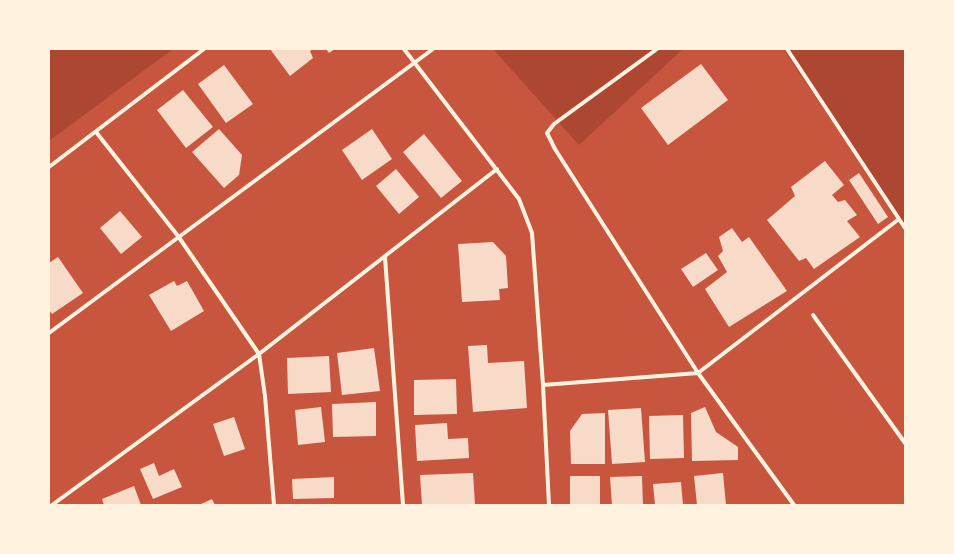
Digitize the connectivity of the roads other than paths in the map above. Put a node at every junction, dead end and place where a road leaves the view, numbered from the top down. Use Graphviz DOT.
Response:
graph roads {
  1 [pos="204,49"];
  2 [pos="404,49"];
  3 [pos="433,49"];
  4 [pos="657,49"];
  5 [pos="787,49"];
  6 [pos="414,63"];
  7 [pos="96,132"];
  8 [pos="49,167"];
  9 [pos="497,169"];
  10 [pos="899,219"];
  11 [pos="905,228"];
  12 [pos="178,236"];
  13 [pos="385,257"];
  14 [pos="813,315"];
  15 [pos="49,333"];
  16 [pos="259,354"];
  17 [pos="698,373"];
  18 [pos="543,385"];
  19 [pos="905,443"];
  20 [pos="52,505"];
  21 [pos="274,505"];
  22 [pos="404,505"];
  23 [pos="549,505"];
  24 [pos="794,505"];
  1 -- 7 [label="street"];
  2 -- 6 [label="street"];
  3 -- 6 [label="street"];
  4 -- 17 [label="street"];
  5 -- 10 [label="street"];
  6 -- 9 [label="street"];
  6 -- 12 [label="street"];
  7 -- 8 [label="street"];
  7 -- 12 [label="street"];
  9 -- 13 [label="street"];
  9 -- 18 [label="street"];
  10 -- 11 [label="street"];
  10 -- 17 [label="street"];
  12 -- 15 [label="street"];
  12 -- 16 [label="street"];
  13 -- 16 [label="street"];
  13 -- 22 [label="street"];
  14 -- 19 [label="street"];
  16 -- 20 [label="street"];
  16 -- 21 [label="street"];
  17 -- 18 [label="street"];
  17 -- 24 [label="street"];
  18 -- 23 [label="street"];
}
